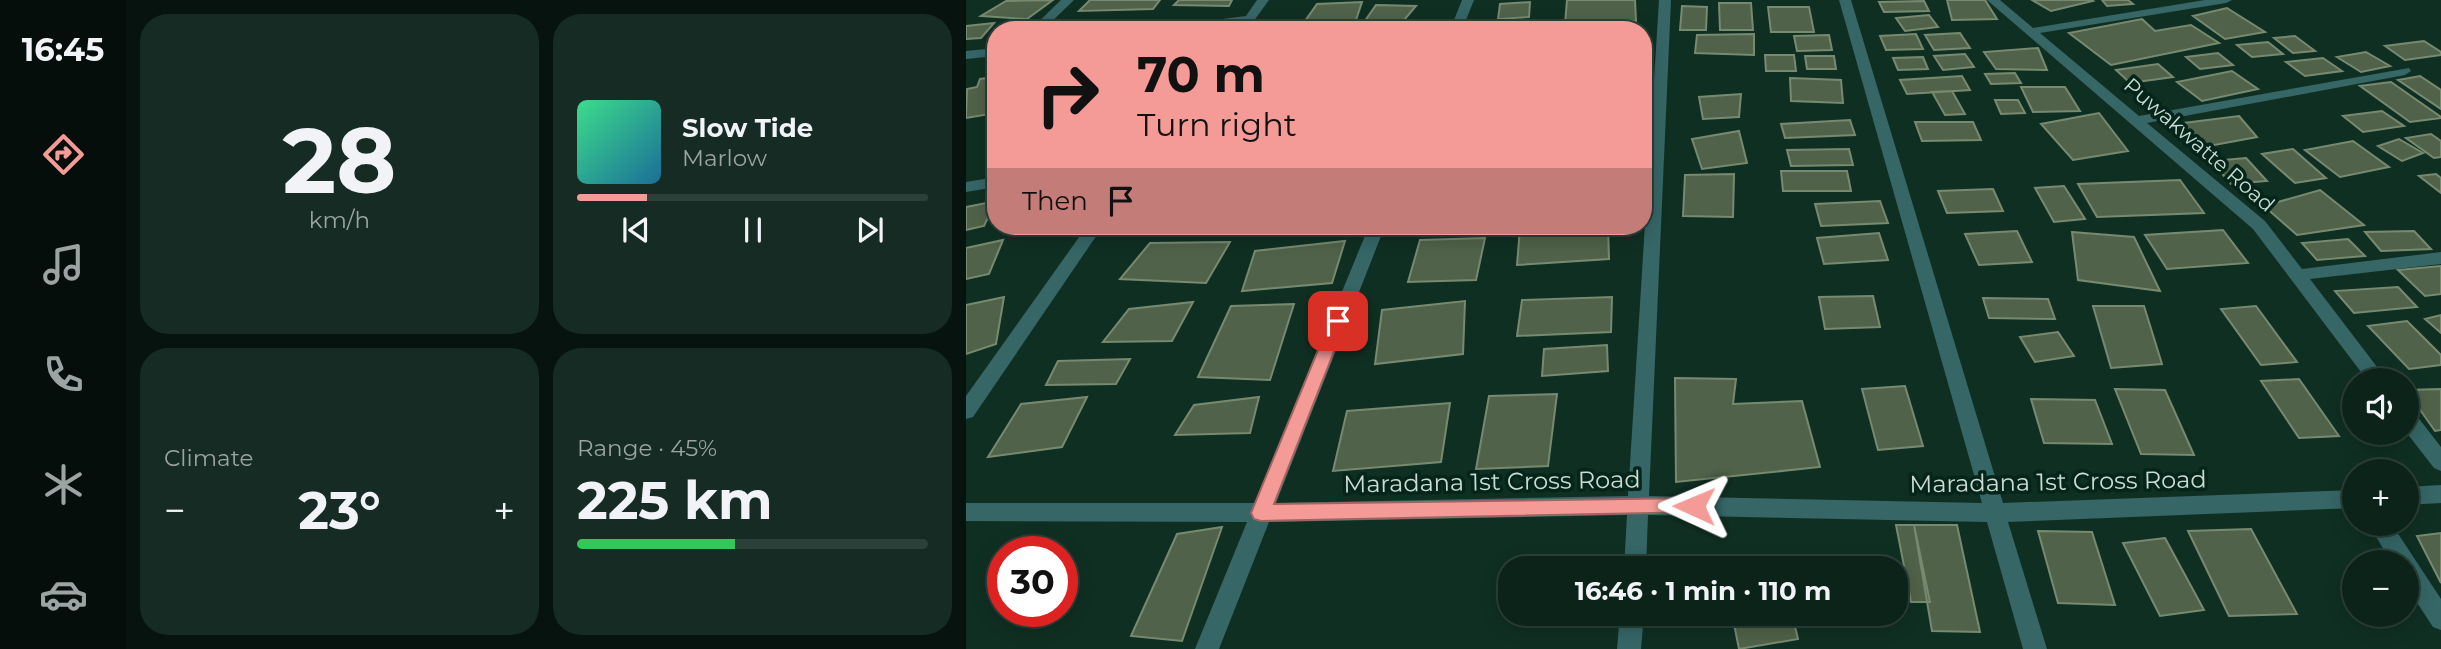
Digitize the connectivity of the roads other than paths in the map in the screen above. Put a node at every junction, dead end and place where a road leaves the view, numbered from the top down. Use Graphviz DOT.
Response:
graph roads {
  1 [pos="1068,0"];
  2 [pos="1263,0"];
  3 [pos="1468,0"];
  4 [pos="1665,0"];
  5 [pos="1845,0"];
  6 [pos="1993,0"];
  7 [pos="2226,0"];
  8 [pos="1250,19"];
  9 [pos="1046,21"];
  10 [pos="1235,21"];
  11 [pos="1460,21"];
  12 [pos="2033,31"];
  13 [pos="987,52"];
  14 [pos="966,55"];
  15 [pos="2405,71"];
  16 [pos="2136,121"];
  17 [pos="987,184"];
  18 [pos="966,187"];
  19 [pos="1089,235"];
  20 [pos="1373,235"];
  21 [pos="2441,258"];
  22 [pos="2298,275"];
  23 [pos="2369,368"];
  24 [pos="966,411"];
  25 [pos="2419,434"];
  26 [pos="2441,462"];
  27 [pos="2441,494"];
  28 [pos="2419,495"];
  29 [pos="2342,499"];
  30 [pos="1639,505"];
  31 [pos="966,512"];
  32 [pos="1261,513"];
  33 [pos="1994,513"];
  34 [pos="1636,556"];
  35 [pos="2419,585"];
  36 [pos="2441,619"];
  37 [pos="1631,626"];
  38 [pos="1207,649"];
  39 [pos="1629,649"];
  40 [pos="2035,649"];
  1 -- 9 [label="street"];
  2 -- 8 [label="street"];
  3 -- 11 [label="street"];
  4 -- 30 [label="street"];
  5 -- 33 [label="street"];
  6 -- 12 [label="street, Puwakwatte Road"];
  7 -- 12 [label="street"];
  8 -- 10 [label="street"];
  12 -- 16 [label="street, Puwakwatte Road"];
  13 -- 14 [label="street"];
  15 -- 16 [label="street"];
  16 -- 22 [label="street, Puwakwatte Road"];
  17 -- 18 [label="street"];
  19 -- 24 [label="street"];
  20 -- 32 [label="street"];
  21 -- 22 [label="street"];
  22 -- 23 [label="street, Puwakwatte Road"];
  25 -- 26 [label="street"];
  27 -- 28 [label="street"];
  29 -- 33 [label="street, Maradana 1st Cross Road"];
  30 -- 32 [label="street, Maradana 1st Cross Road"];
  30 -- 33 [label="street, Maradana 1st Cross Road"];
  30 -- 34 [label="street"];
  31 -- 32 [label="street, Maradana 1st Cross Road"];
  32 -- 38 [label="street"];
  33 -- 40 [label="street"];
  35 -- 36 [label="street"];
  37 -- 39 [label="street"];
}
